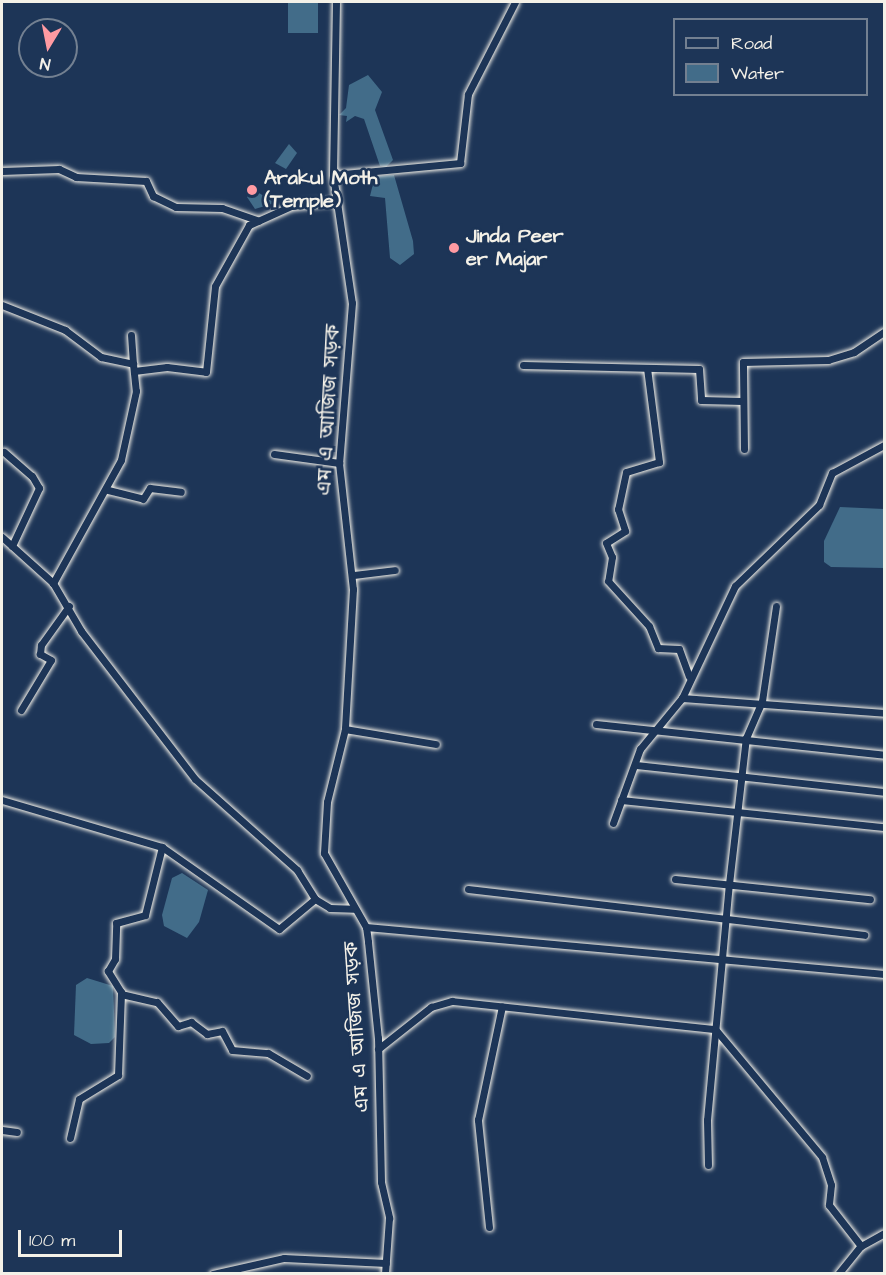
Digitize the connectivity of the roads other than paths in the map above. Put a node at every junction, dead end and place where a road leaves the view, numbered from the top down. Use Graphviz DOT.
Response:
graph roads {
  1 [pos="336,2"];
  2 [pos="515,2"];
  3 [pos="2,171"];
  4 [pos="333,175"];
  5 [pos="337,201"];
  6 [pos="259,221"];
  7 [pos="2,305"];
  8 [pos="885,332"];
  9 [pos="131,335"];
  10 [pos="523,365"];
  11 [pos="134,367"];
  12 [pos="646,368"];
  13 [pos="742,401"];
  14 [pos="885,445"];
  15 [pos="744,449"];
  16 [pos="4,452"];
  17 [pos="274,454"];
  18 [pos="339,463"];
  19 [pos="108,490"];
  20 [pos="181,492"];
  21 [pos="2,537"];
  22 [pos="12,546"];
  23 [pos="395,570"];
  24 [pos="353,575"];
  25 [pos="53,583"];
  26 [pos="69,606"];
  27 [pos="776,606"];
  28 [pos="689,676"];
  29 [pos="682,698"];
  30 [pos="762,701"];
  31 [pos="21,710"];
  32 [pos="885,713"];
  33 [pos="596,724"];
  34 [pos="345,729"];
  35 [pos="655,730"];
  36 [pos="746,738"];
  37 [pos="436,744"];
  38 [pos="885,755"];
  39 [pos="636,765"];
  40 [pos="742,776"];
  41 [pos="885,792"];
  42 [pos="2,800"];
  43 [pos="621,800"];
  44 [pos="740,812"];
  45 [pos="613,823"];
  46 [pos="885,827"];
  47 [pos="162,848"];
  48 [pos="675,879"];
  49 [pos="729,884"];
  50 [pos="468,889"];
  51 [pos="315,899"];
  52 [pos="870,899"];
  53 [pos="353,909"];
  54 [pos="726,920"];
  55 [pos="366,927"];
  56 [pos="864,935"];
  57 [pos="723,957"];
  58 [pos="885,974"];
  59 [pos="121,994"];
  60 [pos="502,1006"];
  61 [pos="715,1029"];
  62 [pos="378,1049"];
  63 [pos="307,1076"];
  64 [pos="2,1130"];
  65 [pos="17,1132"];
  66 [pos="70,1138"];
  67 [pos="708,1165"];
  68 [pos="489,1227"];
  69 [pos="885,1233"];
  70 [pos="861,1246"];
  71 [pos="386,1263"];
  72 [pos="213,1274"];
  73 [pos="385,1274"];
  74 [pos="838,1274"];
  1 -- 4 [label="street, এম এ আজিজ সড়ক"];
  2 -- 4 [label="street"];
  3 -- 6 [label="street"];
  4 -- 5 [label="street, এম এ আজিজ সড়ক"];
  5 -- 6 [label="street"];
  5 -- 18 [label="street, এম এ আজিজ সড়ক"];
  6 -- 11 [label="street"];
  7 -- 11 [label="street"];
  8 -- 13 [label="street"];
  9 -- 11 [label="street"];
  10 -- 12 [label="street"];
  11 -- 19 [label="street"];
  12 -- 13 [label="street"];
  12 -- 28 [label="street"];
  13 -- 15 [label="street"];
  14 -- 28 [label="street"];
  16 -- 22 [label="street"];
  17 -- 18 [label="street"];
  18 -- 24 [label="street, এম এ আজিজ সড়ক"];
  19 -- 20 [label="street"];
  19 -- 25 [label="street"];
  21 -- 22 [label="street"];
  22 -- 25 [label="street"];
  23 -- 24 [label="street"];
  24 -- 34 [label="street, এম এ আজিজ সড়ক"];
  25 -- 26 [label="street"];
  26 -- 31 [label="street"];
  26 -- 51 [label="street"];
  27 -- 30 [label="street"];
  28 -- 29 [label="street"];
  29 -- 30 [label="street"];
  29 -- 35 [label="street"];
  30 -- 32 [label="street"];
  30 -- 36 [label="street"];
  33 -- 35 [label="street"];
  34 -- 37 [label="street"];
  34 -- 53 [label="street, এম এ আজিজ সড়ক"];
  35 -- 36 [label="street"];
  35 -- 39 [label="street"];
  36 -- 38 [label="street"];
  36 -- 40 [label="street"];
  39 -- 40 [label="street"];
  39 -- 43 [label="street"];
  40 -- 41 [label="street"];
  40 -- 44 [label="street"];
  42 -- 47 [label="street"];
  43 -- 44 [label="street"];
  43 -- 45 [label="street"];
  44 -- 46 [label="street"];
  44 -- 49 [label="street"];
  47 -- 51 [label="street"];
  47 -- 59 [label="street"];
  48 -- 49 [label="street"];
  49 -- 52 [label="street"];
  49 -- 54 [label="street"];
  50 -- 54 [label="street"];
  51 -- 53 [label="street"];
  53 -- 55 [label="street, এম এ আজিজ সড়ক"];
  54 -- 56 [label="street"];
  54 -- 57 [label="street"];
  55 -- 57 [label="street"];
  55 -- 62 [label="street, এম এ আজিজ সড়ক"];
  57 -- 58 [label="street"];
  57 -- 61 [label="street"];
  59 -- 63 [label="street"];
  59 -- 66 [label="street"];
  60 -- 61 [label="street"];
  60 -- 62 [label="street"];
  60 -- 68 [label="street"];
  61 -- 67 [label="street"];
  61 -- 70 [label="street"];
  62 -- 71 [label="street, এম এ আজিজ সড়ক"];
  64 -- 65 [label="street"];
  69 -- 70 [label="street"];
  70 -- 74 [label="street"];
  71 -- 72 [label="street"];
  71 -- 73 [label="street, এম এ আজিজ সড়ক"];
}
